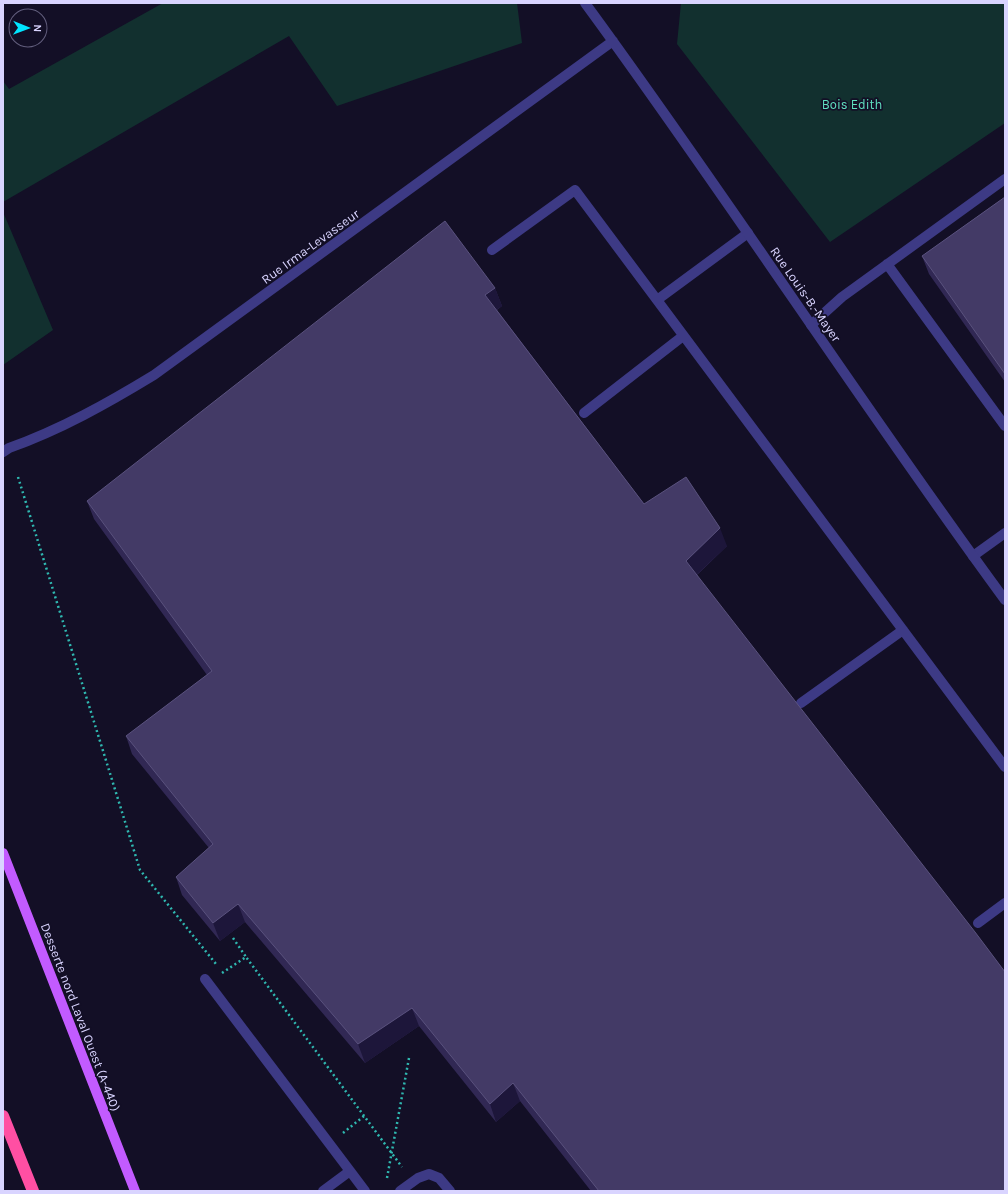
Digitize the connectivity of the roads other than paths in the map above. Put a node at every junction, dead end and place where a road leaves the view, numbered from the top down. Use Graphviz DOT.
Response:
graph roads {
  1 [pos="585,3"];
  2 [pos="613,41"];
  3 [pos="1005,179"];
  4 [pos="748,233"];
  5 [pos="492,250"];
  6 [pos="887,264"];
  7 [pos="656,300"];
  8 [pos="812,325"];
  9 [pos="683,336"];
  10 [pos="584,413"];
  11 [pos="1005,426"];
  12 [pos="5,449"];
  13 [pos="1005,533"];
  14 [pos="973,556"];
  15 [pos="1005,600"];
  16 [pos="903,630"];
  17 [pos="801,704"];
  18 [pos="1005,767"];
  19 [pos="3,853"];
  20 [pos="1005,903"];
  21 [pos="978,923"];
  22 [pos="205,979"];
  23 [pos="3,1116"];
  24 [pos="350,1171"];
  25 [pos="33,1191"];
  26 [pos="136,1191"];
  27 [pos="324,1191"];
  28 [pos="365,1191"];
  29 [pos="400,1191"];
  30 [pos="450,1191"];
  1 -- 2 [label="street, Rue Louis-B.-Mayer"];
  2 -- 4 [label="street, Rue Louis-B.-Mayer"];
  2 -- 12 [label="street, Rue Irma-Levasseur"];
  3 -- 6 [label="street"];
  4 -- 7 [label="street"];
  4 -- 8 [label="street, Rue Louis-B.-Mayer"];
  5 -- 7 [label="street"];
  6 -- 8 [label="street"];
  6 -- 11 [label="street"];
  7 -- 9 [label="street"];
  8 -- 14 [label="street, Rue Louis-B.-Mayer"];
  9 -- 10 [label="street"];
  9 -- 16 [label="street"];
  13 -- 14 [label="street"];
  14 -- 15 [label="street, Rue Louis-B.-Mayer"];
  16 -- 17 [label="street"];
  16 -- 18 [label="street"];
  19 -- 26 [label="main road, Desserte nord Laval Ouest (A-440)"];
  20 -- 21 [label="street"];
  22 -- 24 [label="street"];
  23 -- 25 [label="highway"];
  24 -- 27 [label="street"];
  24 -- 28 [label="street"];
  29 -- 30 [label="street"];
}
